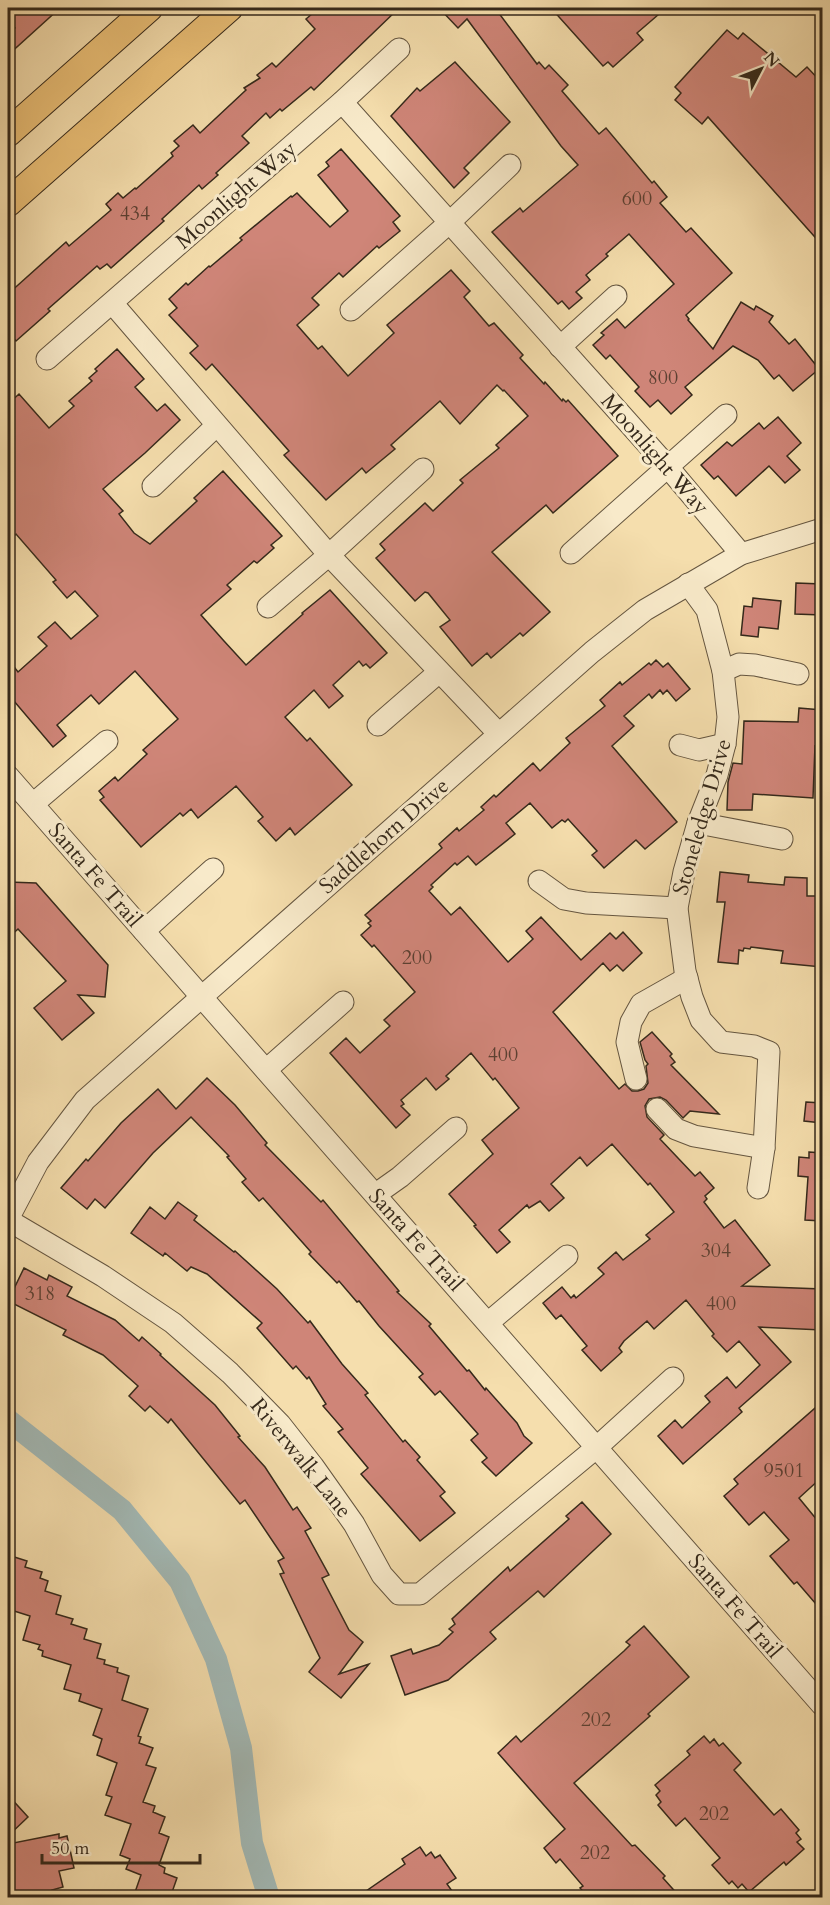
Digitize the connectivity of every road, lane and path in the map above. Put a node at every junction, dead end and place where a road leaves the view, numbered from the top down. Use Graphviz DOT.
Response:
graph roads {
  1 [pos="149,8"];
  2 [pos="229,8"];
  3 [pos="399,49"];
  4 [pos="342,102"];
  5 [pos="8,133"];
  6 [pos="510,165"];
  7 [pos="8,203"];
  8 [pos="450,222"];
  9 [pos="616,296"];
  10 [pos="112,304"];
  11 [pos="351,310"];
  12 [pos="560,347"];
  13 [pos="47,359"];
  14 [pos="726,415"];
  15 [pos="216,426"];
  16 [pos="667,466"];
  17 [pos="423,469"];
  18 [pos="153,486"];
  19 [pos="822,530"];
  20 [pos="571,553"];
  21 [pos="741,554"];
  22 [pos="328,555"];
  23 [pos="688,584"];
  24 [pos="268,607"];
  25 [pos="723,671"];
  26 [pos="439,672"];
  27 [pos="798,674"];
  28 [pos="378,725"];
  29 [pos="499,734"];
  30 [pos="107,741"];
  31 [pos="725,744"];
  32 [pos="680,745"];
  33 [pos="8,776"];
  34 [pos="33,804"];
  35 [pos="698,823"];
  36 [pos="782,840"];
  37 [pos="213,869"];
  38 [pos="539,881"];
  39 [pos="677,908"];
  40 [pos="144,931"];
  41 [pos="687,978"];
  42 [pos="202,997"];
  43 [pos="343,1002"];
  44 [pos="266,1070"];
  45 [pos="636,1078"];
  46 [pos="657,1109"];
  47 [pos="456,1128"];
  48 [pos="764,1148"];
  49 [pos="758,1188"];
  50 [pos="376,1194"];
  51 [pos="8,1220"];
  52 [pos="567,1256"];
  53 [pos="489,1322"];
  54 [pos="673,1378"];
  55 [pos="596,1448"];
  56 [pos="822,1706"];
  1 -- 5 [label="main road"];
  2 -- 7 [label="main road"];
  3 -- 4 [label="street"];
  4 -- 8 [label="street, Moonlight Way"];
  4 -- 10 [label="street, Moonlight Way"];
  6 -- 8 [label="street"];
  8 -- 11 [label="street"];
  8 -- 12 [label="street, Moonlight Way"];
  9 -- 12 [label="street"];
  10 -- 13 [label="street, Moonlight Way"];
  10 -- 15 [label="street"];
  12 -- 16 [label="street, Moonlight Way"];
  14 -- 16 [label="street"];
  15 -- 18 [label="street"];
  15 -- 22 [label="street"];
  16 -- 20 [label="street"];
  16 -- 21 [label="street, Moonlight Way"];
  17 -- 22 [label="street"];
  19 -- 21 [label="street, Saddlehorn Drive"];
  21 -- 23 [label="street, Saddlehorn Drive"];
  22 -- 24 [label="street"];
  22 -- 26 [label="street"];
  23 -- 25 [label="street, Stoneledge Drive"];
  23 -- 29 [label="street, Saddlehorn Drive"];
  25 -- 27 [label="street"];
  25 -- 31 [label="street, Stoneledge Drive"];
  26 -- 28 [label="street"];
  26 -- 29 [label="street"];
  29 -- 42 [label="street, Saddlehorn Drive"];
  30 -- 34 [label="street"];
  31 -- 32 [label="street"];
  31 -- 35 [label="street, Stoneledge Drive"];
  33 -- 34 [label="street, Santa Fe Trail"];
  34 -- 40 [label="street, Santa Fe Trail"];
  35 -- 36 [label="street"];
  35 -- 39 [label="street, Stoneledge Drive"];
  37 -- 40 [label="street"];
  38 -- 39 [label="street"];
  39 -- 41 [label="street, Stoneledge Drive"];
  40 -- 42 [label="street, Santa Fe Trail"];
  41 -- 45 [label="street"];
  41 -- 48 [label="street, Stoneledge Drive"];
  42 -- 44 [label="street, Santa Fe Trail"];
  42 -- 51 [label="street, Saddlehorn Drive"];
  43 -- 44 [label="street"];
  44 -- 50 [label="street, Santa Fe Trail"];
  46 -- 48 [label="street"];
  47 -- 50 [label="street"];
  48 -- 49 [label="street, Stoneledge Drive"];
  50 -- 53 [label="street, Santa Fe Trail"];
  51 -- 55 [label="street, Riverwalk Lane"];
  52 -- 53 [label="street"];
  53 -- 55 [label="street, Santa Fe Trail"];
  54 -- 55 [label="street"];
  55 -- 56 [label="street, Santa Fe Trail"];
}
